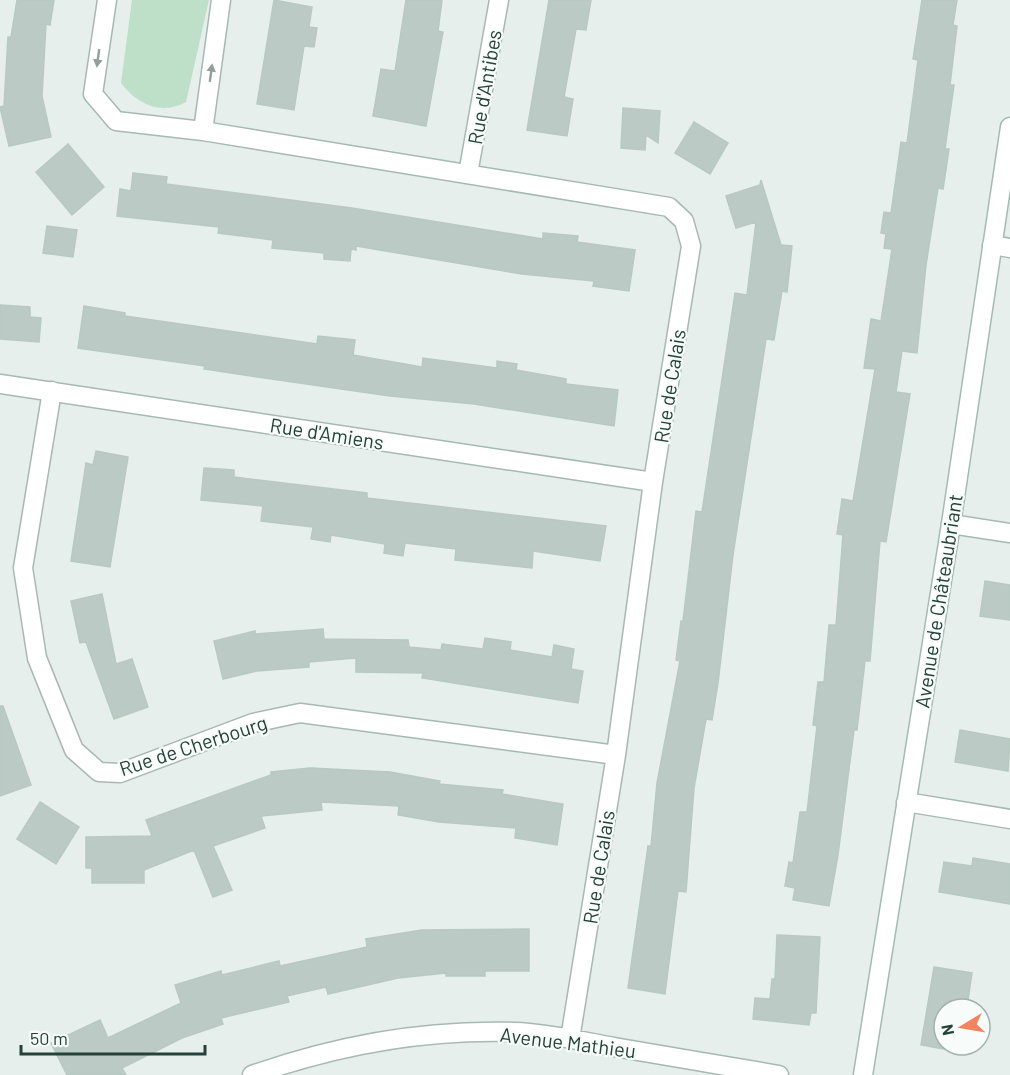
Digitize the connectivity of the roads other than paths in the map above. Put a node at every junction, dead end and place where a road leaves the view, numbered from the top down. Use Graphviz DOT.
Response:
graph roads {
  1 [pos="106,0"];
  2 [pos="221,0"];
  3 [pos="499,0"];
  4 [pos="1010,127"];
  5 [pos="203,131"];
  6 [pos="468,174"];
  7 [pos="1001,247"];
  8 [pos="0,384"];
  9 [pos="52,391"];
  10 [pos="653,482"];
  11 [pos="951,524"];
  12 [pos="1010,533"];
  13 [pos="616,755"];
  14 [pos="906,802"];
  15 [pos="1010,819"];
  16 [pos="570,1039"];
  17 [pos="252,1075"];
  18 [pos="779,1075"];
  19 [pos="863,1075"];
  1 -- 5 [label="street, Rue de Calais, one-way"];
  5 -- 2 [label="street, one-way"];
  3 -- 6 [label="street, Rue d'Antibes"];
  4 -- 7 [label="street, Avenue de Châteaubriant"];
  5 -- 6 [label="street, Rue de Calais"];
  6 -- 10 [label="street, Rue de Calais"];
  7 -- 11 [label="street, Avenue de Châteaubriant"];
  8 -- 9 [label="street, Rue d'Amiens"];
  9 -- 10 [label="street, Rue d'Amiens"];
  9 -- 13 [label="street, Rue de Cherbourg"];
  10 -- 13 [label="street, Rue de Calais"];
  11 -- 12 [label="street"];
  11 -- 14 [label="street, Avenue de Châteaubriant"];
  13 -- 16 [label="street, Rue de Calais"];
  14 -- 15 [label="street"];
  14 -- 19 [label="street, Avenue de Châteaubriant"];
  16 -- 17 [label="street, Avenue Mathieu"];
  16 -- 18 [label="street, Avenue Mathieu"];
}
